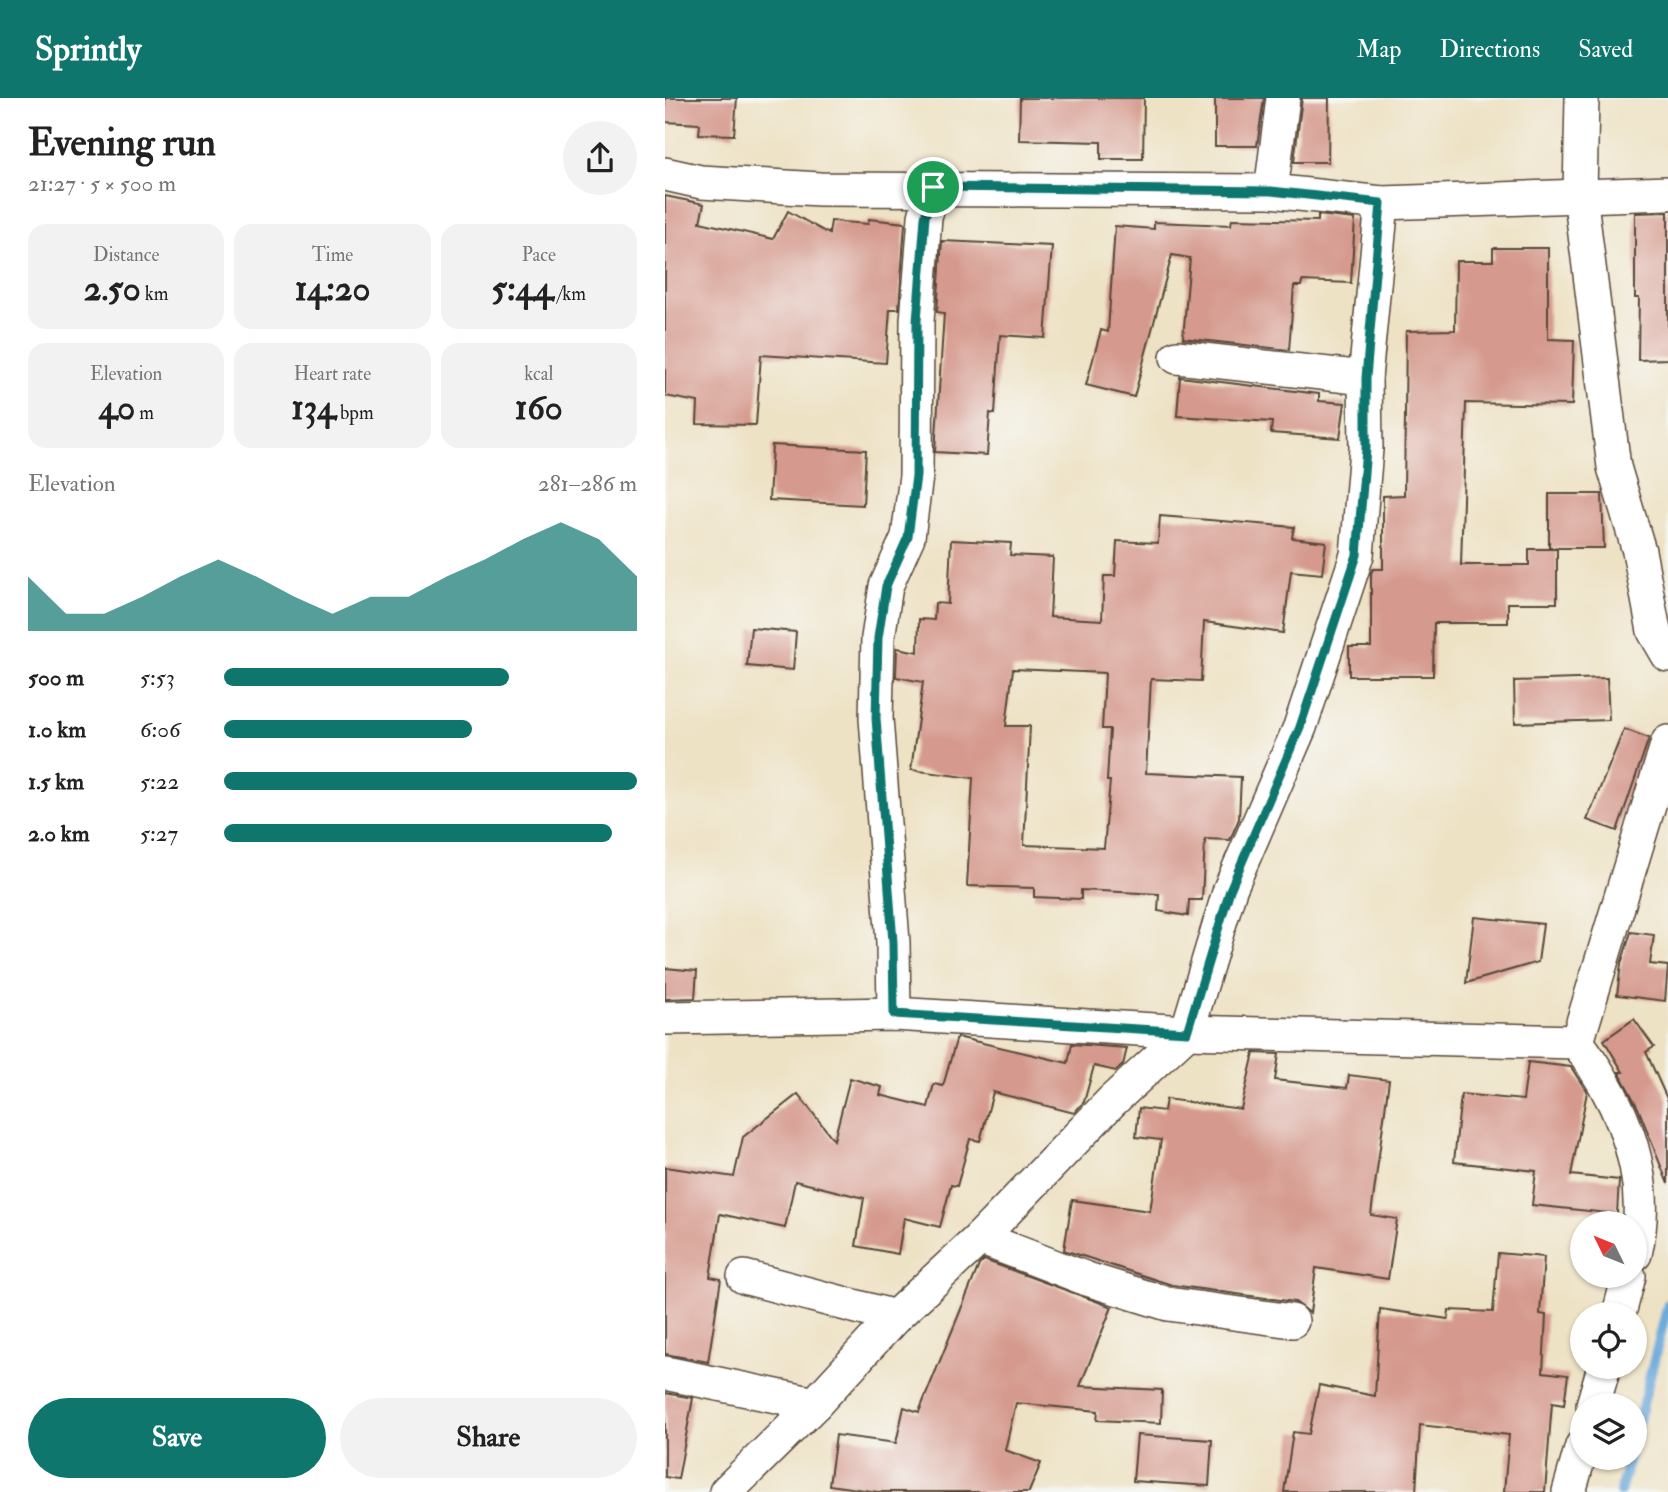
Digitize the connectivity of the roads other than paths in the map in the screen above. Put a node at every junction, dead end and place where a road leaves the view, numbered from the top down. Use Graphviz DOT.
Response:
graph roads {
  1 [pos="1283,98"];
  2 [pos="1582,98"];
  3 [pos="665,174"];
  4 [pos="933,187"];
  5 [pos="1271,191"];
  6 [pos="1668,193"];
  7 [pos="1580,194"];
  8 [pos="1381,203"];
  9 [pos="1177,357"];
  10 [pos="1366,378"];
  11 [pos="1668,655"];
  12 [pos="1668,742"];
  13 [pos="894,1014"];
  14 [pos="665,1018"];
  15 [pos="1187,1032"];
  16 [pos="1577,1042"];
  17 [pos="1656,1203"];
  18 [pos="1647,1225"];
  19 [pos="980,1238"];
  20 [pos="744,1277"];
  21 [pos="895,1317"];
  22 [pos="1292,1321"];
  23 [pos="665,1374"];
  24 [pos="815,1404"];
  25 [pos="1575,1470"];
  26 [pos="726,1492"];
  27 [pos="1569,1492"];
  1 -- 5 [label="street"];
  2 -- 7 [label="street"];
  3 -- 4 [label="street"];
  4 -- 5 [label="street"];
  4 -- 13 [label="street"];
  5 -- 8 [label="street"];
  6 -- 7 [label="street"];
  7 -- 8 [label="street"];
  7 -- 11 [label="street"];
  8 -- 10 [label="street"];
  9 -- 10 [label="street"];
  10 -- 15 [label="street"];
  12 -- 16 [label="street"];
  13 -- 14 [label="street"];
  13 -- 15 [label="street"];
  15 -- 16 [label="street"];
  15 -- 19 [label="street"];
  16 -- 17 [label="street"];
  17 -- 18 [label="street"];
  19 -- 21 [label="street"];
  19 -- 22 [label="street"];
  20 -- 21 [label="street"];
  21 -- 24 [label="street"];
  23 -- 24 [label="street"];
  24 -- 26 [label="street"];
  25 -- 27 [label="street"];
}
